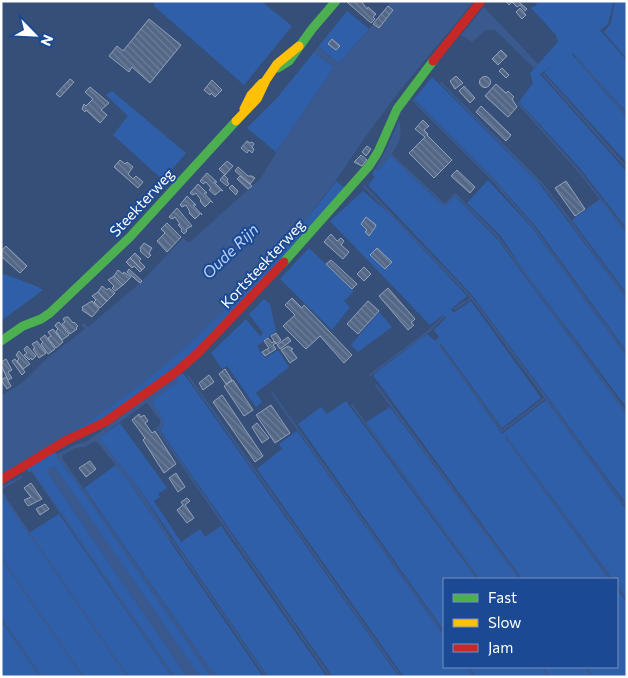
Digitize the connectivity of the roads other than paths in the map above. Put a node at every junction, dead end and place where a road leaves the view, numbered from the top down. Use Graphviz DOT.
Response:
graph roads {
  1 [pos="336,1"];
  2 [pos="481,1"];
  3 [pos="1,341"];
  4 [pos="1,480"];
  1 -- 3 [label="street, Steekterweg"];
  2 -- 4 [label="street, Kortsteekterweg"];
}
